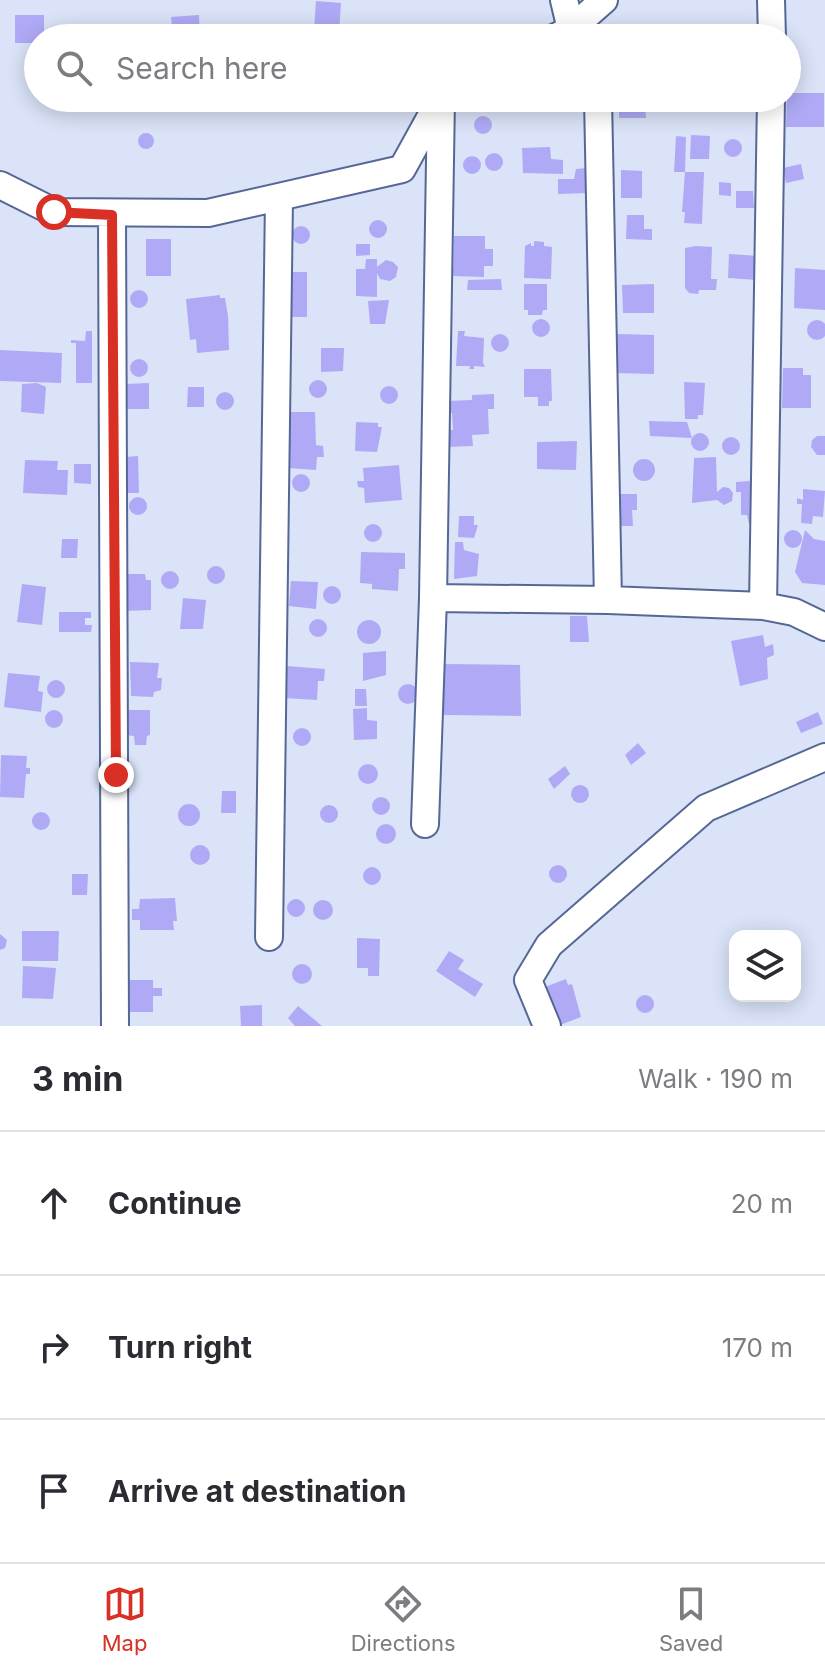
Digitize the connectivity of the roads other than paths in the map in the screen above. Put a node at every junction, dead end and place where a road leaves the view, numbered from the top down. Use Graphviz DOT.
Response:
graph roads {
  1 [pos="564,0"];
  2 [pos="604,0"];
  3 [pos="771,0"];
  4 [pos="565,24"];
  5 [pos="578,24"];
  6 [pos="772,24"];
  7 [pos="433,112"];
  8 [pos="441,112"];
  9 [pos="598,112"];
  10 [pos="771,112"];
  11 [pos="0,185"];
  12 [pos="279,199"];
  13 [pos="112,215"];
  14 [pos="433,598"];
  15 [pos="608,600"];
  16 [pos="763,606"];
  17 [pos="825,627"];
  18 [pos="825,757"];
  19 [pos="425,824"];
  20 [pos="269,937"];
  21 [pos="115,1026"];
  22 [pos="547,1026"];
  1 -- 4 [label="street"];
  2 -- 5 [label="street"];
  3 -- 6 [label="street"];
  7 -- 12 [label="street"];
  8 -- 14 [label="street"];
  9 -- 15 [label="street"];
  10 -- 16 [label="street"];
  11 -- 13 [label="street"];
  12 -- 13 [label="street"];
  12 -- 20 [label="street"];
  13 -- 21 [label="street"];
  14 -- 15 [label="street"];
  14 -- 19 [label="street"];
  15 -- 16 [label="street"];
  16 -- 17 [label="street"];
  18 -- 22 [label="street"];
}
